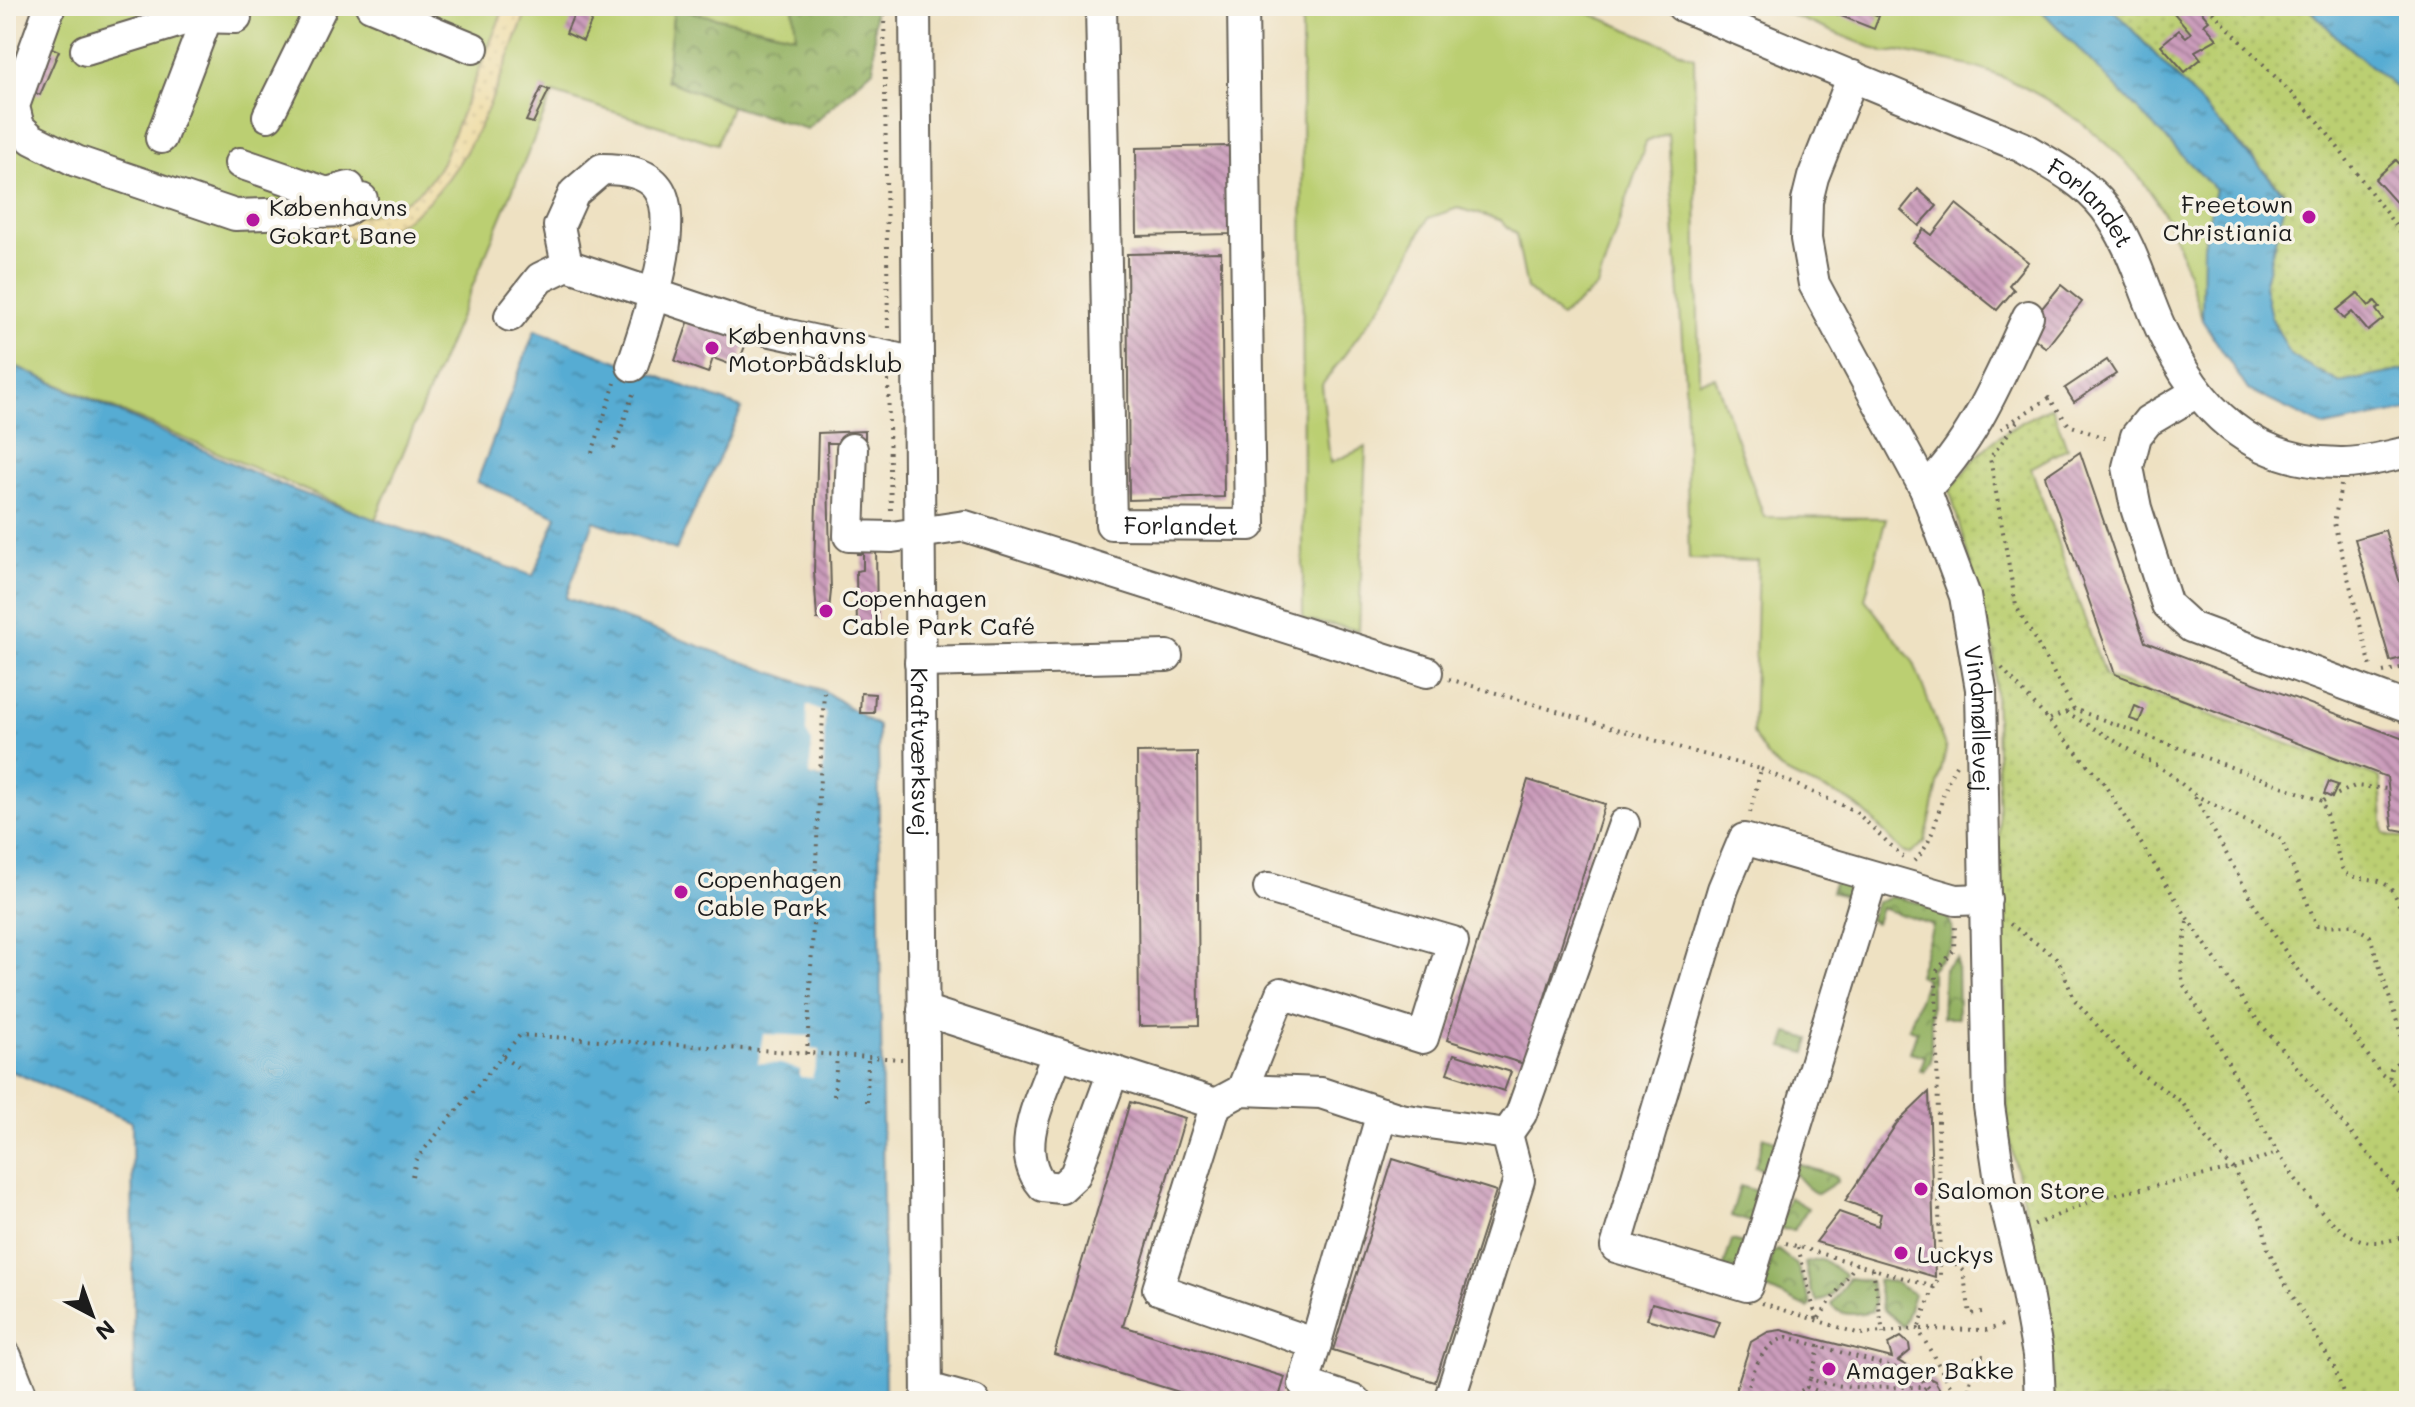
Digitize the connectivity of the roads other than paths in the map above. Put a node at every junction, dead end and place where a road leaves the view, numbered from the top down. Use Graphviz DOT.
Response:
graph roads {
  1 [pos="50,6"];
  2 [pos="322,6"];
  3 [pos="371,6"];
  4 [pos="915,6"];
  5 [pos="1101,6"];
  6 [pos="1243,6"];
  7 [pos="1682,6"];
  8 [pos="473,48"];
  9 [pos="86,50"];
  10 [pos="1853,76"];
  11 [pos="268,116"];
  12 [pos="161,138"];
  13 [pos="235,215"];
  14 [pos="567,265"];
  15 [pos="657,294"];
  16 [pos="510,316"];
  17 [pos="2028,316"];
  18 [pos="917,363"];
  19 [pos="629,376"];
  20 [pos="2197,392"];
  21 [pos="852,449"];
  22 [pos="2409,452"];
  23 [pos="1925,489"];
  24 [pos="918,533"];
  25 [pos="1167,656"];
  26 [pos="920,662"];
  27 [pos="1427,672"];
  28 [pos="2409,708"];
  29 [pos="1624,824"];
  30 [pos="1872,878"];
  31 [pos="1269,888"];
  32 [pos="1986,899"];
  33 [pos="923,1010"];
  34 [pos="1057,1054"];
  35 [pos="1113,1072"];
  36 [pos="1242,1090"];
  37 [pos="1216,1104"];
  38 [pos="1382,1113"];
  39 [pos="1507,1134"];
  40 [pos="1316,1344"];
  41 [pos="6,1356"];
  42 [pos="927,1394"];
  43 [pos="24,1401"];
  44 [pos="974,1401"];
  45 [pos="1355,1401"];
  46 [pos="1449,1401"];
  47 [pos="2040,1401"];
  1 -- 13 [label="street"];
  2 -- 11 [label="street"];
  3 -- 8 [label="street"];
  4 -- 18 [label="street, Kraftværksvej"];
  5 -- 6 [label="street, Forlandet"];
  7 -- 10 [label="street, Forlandet"];
  9 -- 12 [label="street"];
  10 -- 20 [label="street, Forlandet"];
  10 -- 23 [label="street, Vindmøllevej"];
  13 -- 13 [label="street"];
  14 -- 15 [label="street"];
  14 -- 15 [label="street"];
  14 -- 16 [label="street"];
  15 -- 18 [label="street"];
  15 -- 19 [label="street"];
  17 -- 23 [label="street"];
  18 -- 24 [label="street, Kraftværksvej"];
  20 -- 22 [label="street, Forlandet"];
  20 -- 28 [label="street"];
  21 -- 24 [label="street"];
  23 -- 32 [label="street, Vindmøllevej"];
  24 -- 26 [label="street, Kraftværksvej"];
  24 -- 27 [label="street"];
  25 -- 26 [label="street"];
  26 -- 33 [label="street, Kraftværksvej"];
  29 -- 39 [label="street"];
  30 -- 30 [label="street"];
  30 -- 32 [label="street"];
  31 -- 36 [label="street"];
  32 -- 47 [label="street, Vindmøllevej"];
  33 -- 34 [label="street"];
  33 -- 42 [label="street, Kraftværksvej"];
  34 -- 35 [label="street"];
  34 -- 35 [label="street"];
  35 -- 37 [label="street"];
  36 -- 37 [label="street"];
  36 -- 38 [label="street"];
  37 -- 40 [label="street"];
  38 -- 39 [label="street"];
  38 -- 40 [label="street"];
  39 -- 46 [label="street"];
  40 -- 45 [label="street"];
  41 -- 43 [label="street"];
  42 -- 44 [label="street"];
}
